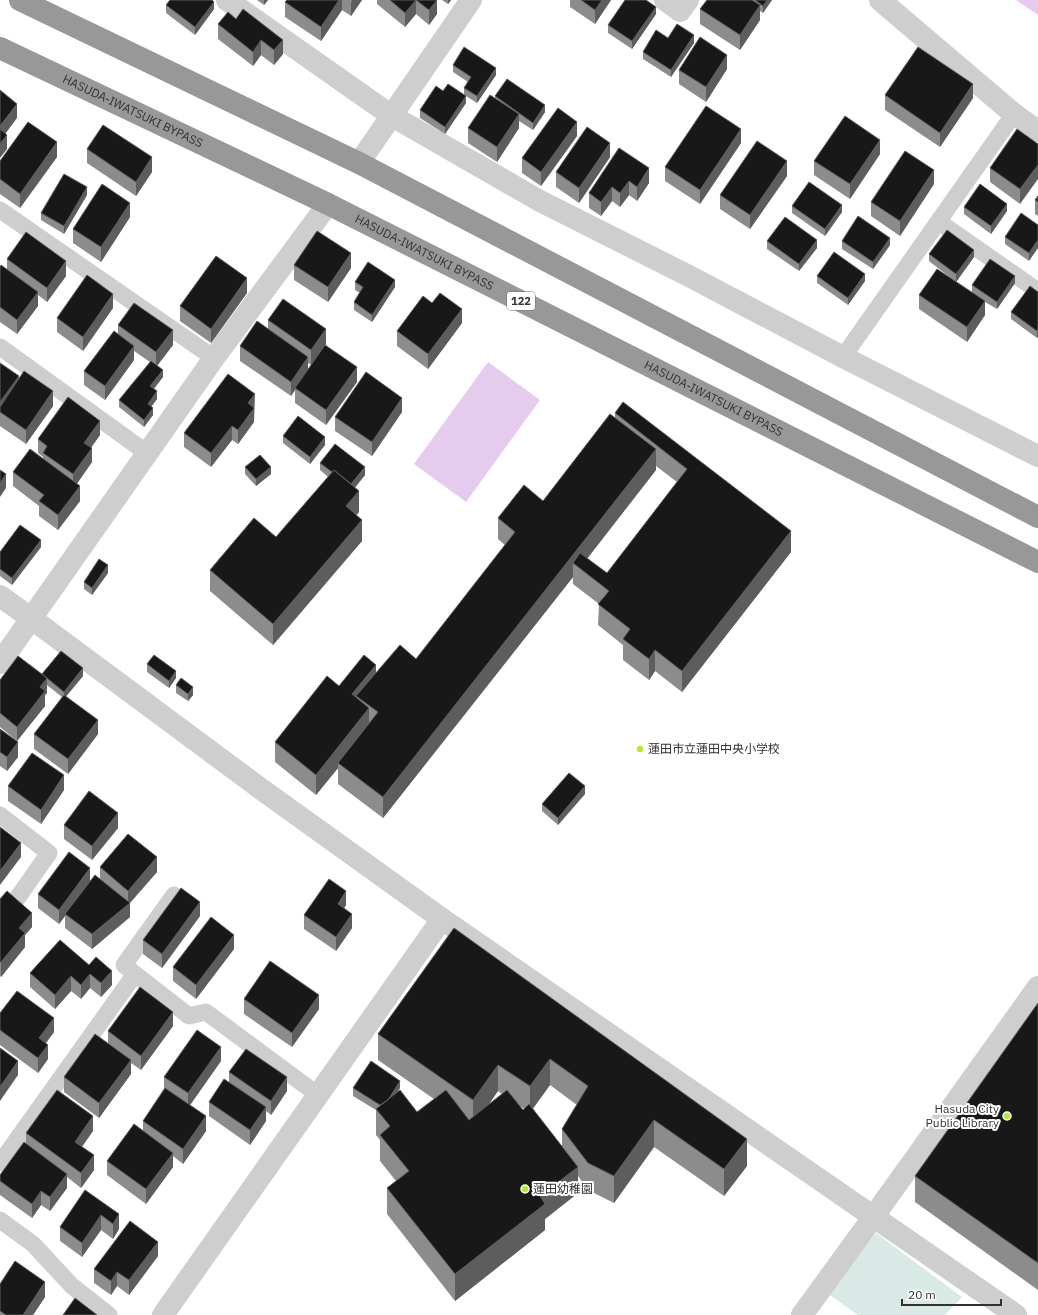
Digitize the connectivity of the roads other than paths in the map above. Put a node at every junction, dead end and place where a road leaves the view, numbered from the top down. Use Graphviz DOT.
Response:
graph roads {
  1 [pos="20,0"];
  2 [pos="227,0"];
  3 [pos="471,0"];
  4 [pos="665,0"];
  5 [pos="688,0"];
  6 [pos="880,0"];
  7 [pos="0,48"];
  8 [pos="1014,114"];
  9 [pos="392,116"];
  10 [pos="1038,131"];
  11 [pos="359,163"];
  12 [pos="328,204"];
  13 [pos="0,210"];
  14 [pos="939,222"];
  15 [pos="1038,291"];
  16 [pos="0,347"];
  17 [pos="843,357"];
  18 [pos="214,358"];
  19 [pos="147,453"];
  20 [pos="1038,456"];
  21 [pos="1038,517"];
  22 [pos="1038,562"];
  23 [pos="0,596"];
  24 [pos="32,619"];
  25 [pos="0,663"];
  26 [pos="0,815"];
  27 [pos="174,895"];
  28 [pos="16,900"];
  29 [pos="442,919"];
  30 [pos="135,974"];
  31 [pos="1038,987"];
  32 [pos="318,1095"];
  33 [pos="0,1163"];
  34 [pos="874,1216"];
  35 [pos="0,1220"];
  36 [pos="109,1315"];
  37 [pos="163,1315"];
  38 [pos="802,1315"];
  39 [pos="1016,1315"];
  1 -- 11 [label="highway"];
  2 -- 9 [label="street"];
  3 -- 9 [label="street"];
  4 -- 5 [label="street"];
  6 -- 8 [label="street"];
  7 -- 12 [label="highway, HASUDA-IWATSUKI BYPASS / 122"];
  8 -- 10 [label="street"];
  8 -- 14 [label="lane"];
  9 -- 11 [label="street"];
  9 -- 17 [label="street"];
  11 -- 21 [label="highway"];
  12 -- 18 [label="street"];
  12 -- 22 [label="highway, HASUDA-IWATSUKI BYPASS / 122"];
  13 -- 18 [label="lane"];
  14 -- 15 [label="lane"];
  14 -- 17 [label="lane"];
  16 -- 19 [label="lane"];
  17 -- 20 [label="street"];
  18 -- 19 [label="street"];
  19 -- 24 [label="street"];
  23 -- 24 [label="street"];
  24 -- 25 [label="street"];
  24 -- 29 [label="street"];
  26 -- 28 [label="lane"];
  27 -- 30 [label="lane"];
  29 -- 32 [label="street"];
  29 -- 34 [label="street"];
  30 -- 32 [label="lane"];
  30 -- 33 [label="lane"];
  31 -- 34 [label="street"];
  32 -- 37 [label="street"];
  34 -- 38 [label="street"];
  34 -- 39 [label="street"];
  35 -- 36 [label="lane"];
}
